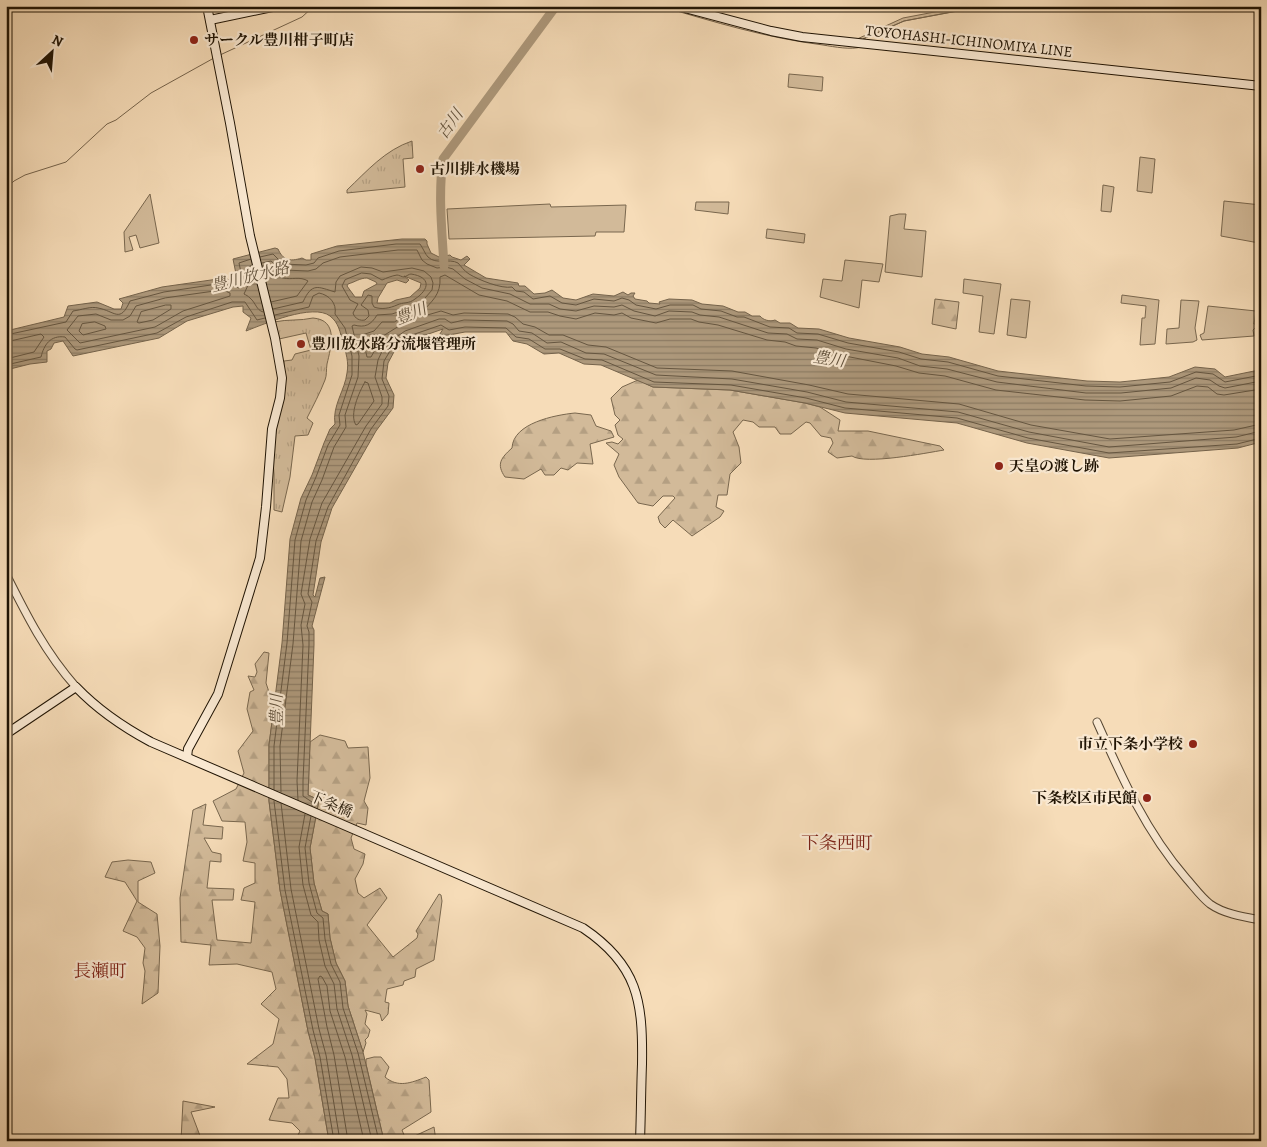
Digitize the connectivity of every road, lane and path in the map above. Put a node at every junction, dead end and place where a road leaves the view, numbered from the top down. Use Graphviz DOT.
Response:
graph roads {
  1 [pos="207,6"];
  2 [pos="277,6"];
  3 [pos="677,6"];
  4 [pos="210,20"];
  5 [pos="1261,86"];
  6 [pos="6,574"];
  7 [pos="76,687"];
  8 [pos="1097,722"];
  9 [pos="6,734"];
  10 [pos="187,757"];
  11 [pos="1261,920"];
  12 [pos="640,1141"];
  1 -- 4 [label="main road"];
  2 -- 4 [label="main road"];
  3 -- 5 [label="main road, TOYOHASHI-ICHINOMIYA LINE"];
  4 -- 10 [label="main road"];
  6 -- 7 [label="street"];
  7 -- 9 [label="main road"];
  7 -- 10 [label="main road"];
  8 -- 11 [label="street"];
  10 -- 12 [label="main road, 下条橋"];
}
